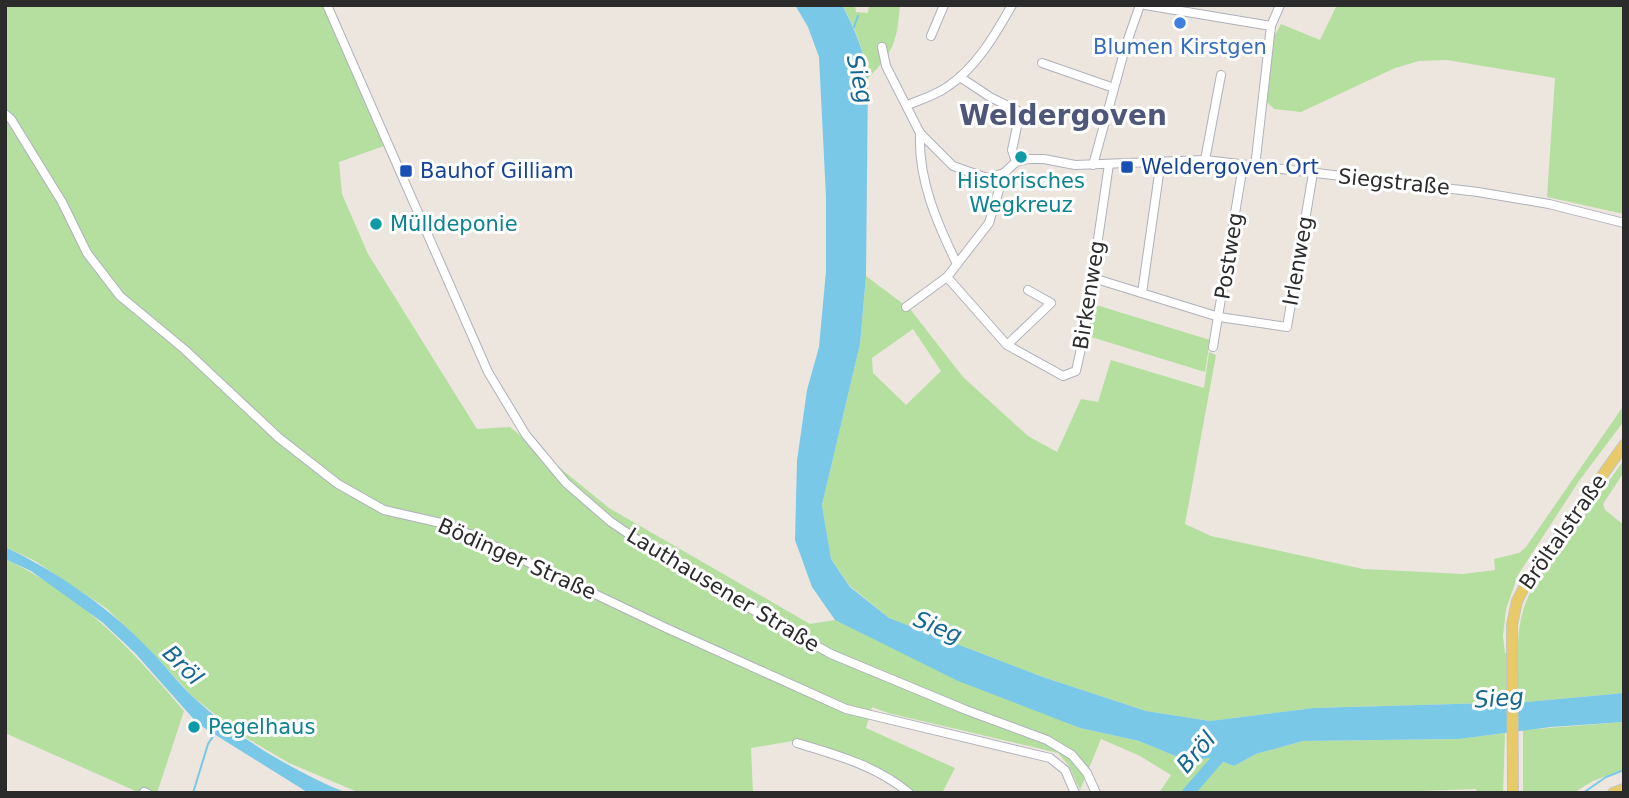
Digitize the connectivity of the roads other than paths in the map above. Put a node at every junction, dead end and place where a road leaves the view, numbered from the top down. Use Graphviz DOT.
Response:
graph roads {
  1 [pos="327,5"];
  2 [pos="944,5"];
  3 [pos="1012,5"];
  4 [pos="1140,5"];
  5 [pos="1145,5"];
  6 [pos="1280,5"];
  7 [pos="1271,26"];
  8 [pos="931,36"];
  9 [pos="882,47"];
  10 [pos="1042,63"];
  11 [pos="1221,75"];
  12 [pos="960,77"];
  13 [pos="1114,88"];
  14 [pos="907,105"];
  15 [pos="5,114"];
  16 [pos="920,134"];
  17 [pos="1161,160"];
  18 [pos="1205,160"];
  19 [pos="1016,162"];
  20 [pos="1109,164"];
  21 [pos="1093,165"];
  22 [pos="1243,165"];
  23 [pos="1255,167"];
  24 [pos="1004,173"];
  25 [pos="1313,173"];
  26 [pos="1624,223"];
  27 [pos="957,264"];
  28 [pos="947,277"];
  29 [pos="1093,278"];
  30 [pos="1028,290"];
  31 [pos="1142,293"];
  32 [pos="906,306"];
  33 [pos="1219,317"];
  34 [pos="1007,345"];
  35 [pos="1213,347"];
  36 [pos="1624,445"];
  37 [pos="797,743"];
  38 [pos="1624,789"];
  39 [pos="1513,791"];
  40 [pos="909,793"];
  41 [pos="1075,793"];
  42 [pos="1096,793"];
  43 [pos="1613,793"];
  1 -- 42 [label="street, Lauthausener Straße"];
  2 -- 8 [label="street"];
  3 -- 12 [label="street"];
  4 -- 13 [label="street"];
  5 -- 7 [label="street"];
  6 -- 7 [label="street"];
  7 -- 23 [label="street"];
  9 -- 14 [label="street"];
  10 -- 13 [label="street"];
  11 -- 18 [label="street"];
  12 -- 14 [label="street"];
  12 -- 19 [label="street"];
  13 -- 21 [label="street"];
  14 -- 16 [label="street"];
  15 -- 41 [label="street, Bödinger Straße"];
  16 -- 24 [label="street"];
  16 -- 27 [label="street"];
  17 -- 18 [label="street, Siegstraße"];
  17 -- 20 [label="street, Siegstraße"];
  17 -- 31 [label="street"];
  18 -- 22 [label="street, Siegstraße"];
  19 -- 21 [label="street, Siegstraße"];
  19 -- 24 [label="street"];
  20 -- 21 [label="street, Siegstraße"];
  20 -- 29 [label="street, Birkenweg"];
  22 -- 23 [label="street, Siegstraße"];
  22 -- 33 [label="street, Postweg"];
  23 -- 25 [label="street, Siegstraße"];
  24 -- 27 [label="street"];
  25 -- 26 [label="street, Siegstraße"];
  25 -- 33 [label="street, Irlenweg"];
  27 -- 28 [label="street"];
  28 -- 32 [label="street"];
  28 -- 34 [label="street"];
  29 -- 31 [label="street, Irlenweg"];
  29 -- 34 [label="street, Birkenweg"];
  30 -- 34 [label="street"];
  31 -- 33 [label="street, Irlenweg"];
  33 -- 35 [label="street, Postweg"];
  36 -- 39 [label="main road, Bröltalstraße"];
  37 -- 40 [label="street"];
  38 -- 43 [label="main road"];
}
